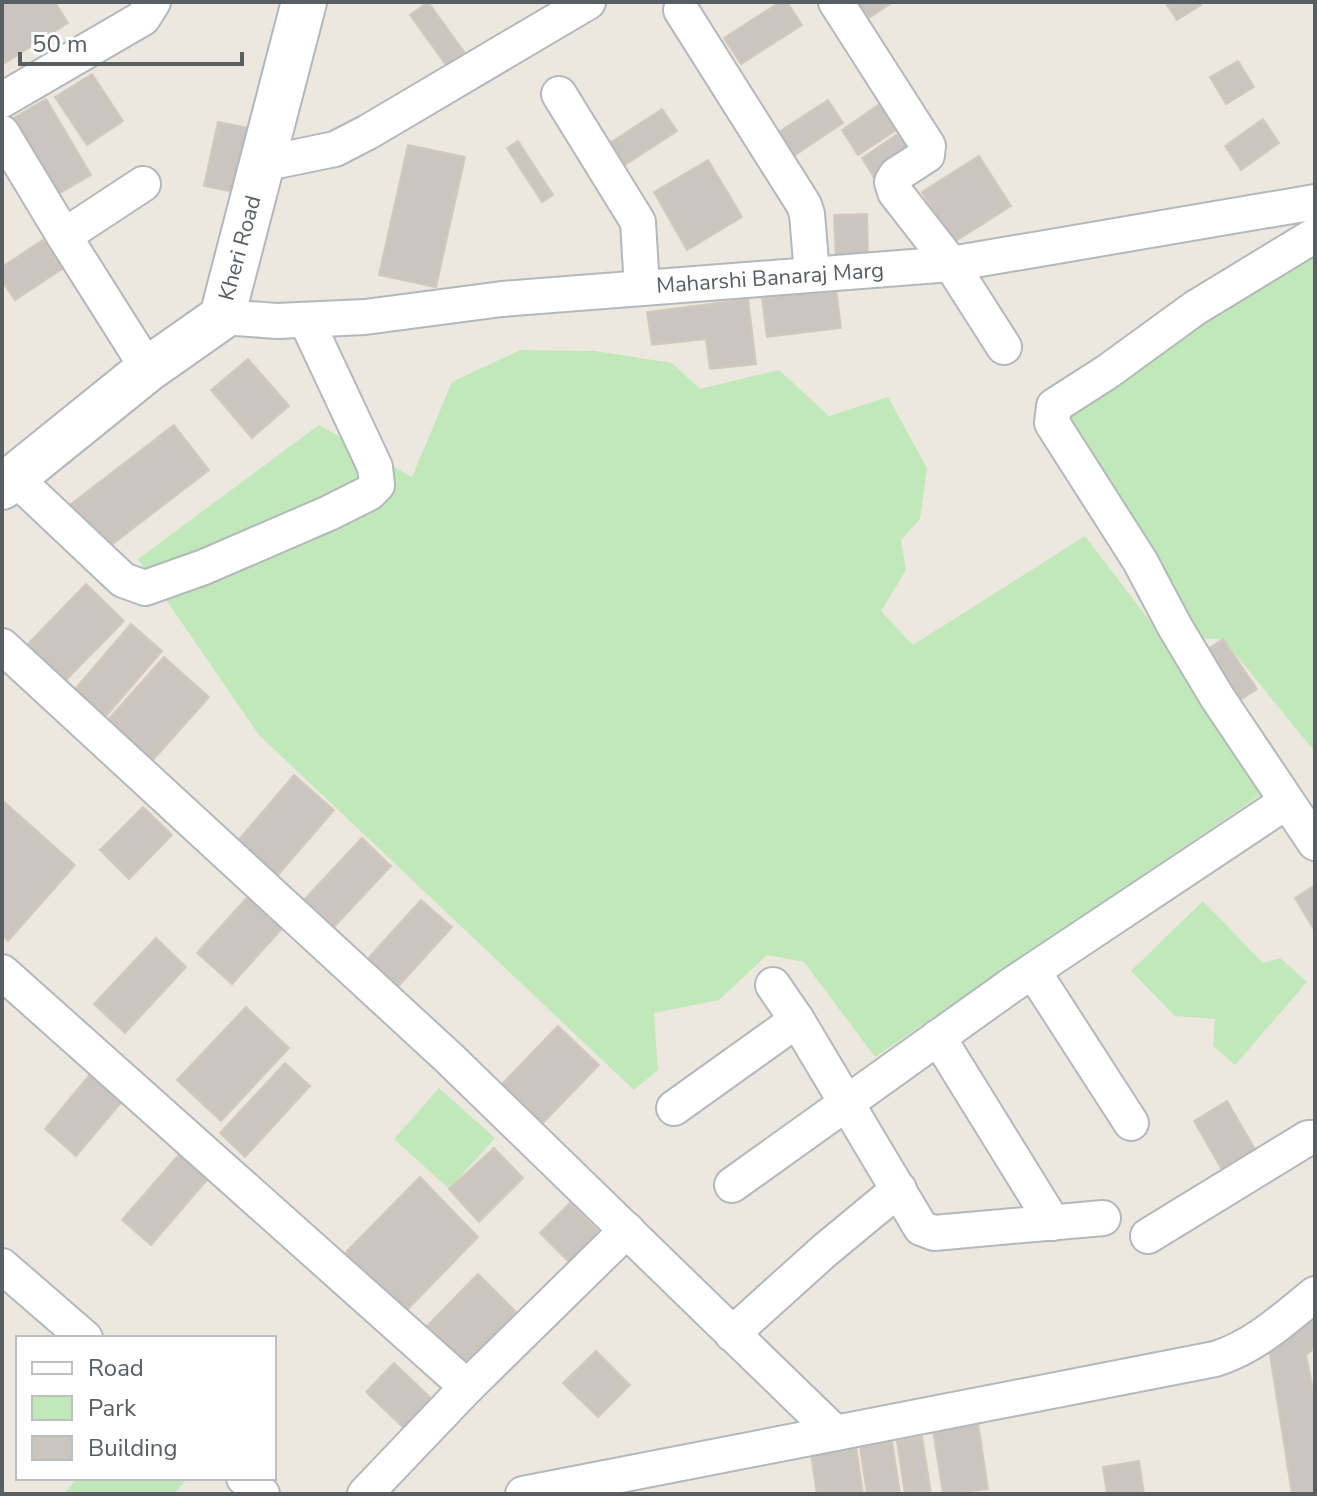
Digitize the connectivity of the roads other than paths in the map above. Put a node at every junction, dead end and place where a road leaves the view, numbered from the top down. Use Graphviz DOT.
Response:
graph roads {
  1 [pos="174,2"];
  2 [pos="304,2"];
  3 [pos="588,2"];
  4 [pos="836,2"];
  5 [pos="148,10"];
  6 [pos="681,10"];
  7 [pos="559,94"];
  8 [pos="2,100"];
  9 [pos="2,133"];
  10 [pos="262,164"];
  11 [pos="143,184"];
  12 [pos="1315,202"];
  13 [pos="1315,235"];
  14 [pos="64,236"];
  15 [pos="951,264"];
  16 [pos="812,274"];
  17 [pos="642,288"];
  18 [pos="222,317"];
  19 [pos="306,320"];
  20 [pos="1004,347"];
  21 [pos="148,369"];
  22 [pos="8,482"];
  23 [pos="2,646"];
  24 [pos="1286,802"];
  25 [pos="1315,843"];
  26 [pos="1033,971"];
  27 [pos="2,972"];
  28 [pos="773,985"];
  29 [pos="797,1020"];
  30 [pos="938,1037"];
  31 [pos="847,1103"];
  32 [pos="674,1108"];
  33 [pos="1131,1123"];
  34 [pos="1315,1138"];
  35 [pos="732,1185"];
  36 [pos="899,1189"];
  37 [pos="1103,1218"];
  38 [pos="1053,1223"];
  39 [pos="627,1230"];
  40 [pos="1148,1236"];
  41 [pos="2,1266"];
  42 [pos="1315,1294"];
  43 [pos="732,1334"];
  44 [pos="83,1336"];
  45 [pos="467,1387"];
  46 [pos="835,1433"];
  47 [pos="246,1480"];
  48 [pos="262,1494"];
  49 [pos="365,1494"];
  50 [pos="523,1494"];
  1 -- 5 [label="street"];
  2 -- 10 [label="street, Kheri Road"];
  3 -- 10 [label="street"];
  4 -- 15 [label="street"];
  5 -- 8 [label="street"];
  6 -- 16 [label="street"];
  7 -- 17 [label="street"];
  9 -- 14 [label="street"];
  10 -- 18 [label="street, Kheri Road"];
  11 -- 14 [label="street"];
  12 -- 15 [label="street, Maharshi Banaraj Marg"];
  13 -- 24 [label="street"];
  14 -- 21 [label="street"];
  15 -- 16 [label="street, Maharshi Banaraj Marg"];
  15 -- 20 [label="street"];
  16 -- 17 [label="street, Maharshi Banaraj Marg"];
  17 -- 19 [label="street, Maharshi Banaraj Marg"];
  18 -- 19 [label="street, Maharshi Banaraj Marg"];
  18 -- 21 [label="street, Kheri Road"];
  19 -- 22 [label="street"];
  21 -- 22 [label="street, Kheri Road"];
  23 -- 39 [label="street"];
  24 -- 25 [label="street"];
  24 -- 26 [label="street"];
  26 -- 30 [label="street"];
  26 -- 33 [label="street"];
  27 -- 45 [label="street"];
  28 -- 29 [label="street"];
  29 -- 31 [label="street"];
  29 -- 32 [label="street"];
  30 -- 31 [label="street"];
  30 -- 38 [label="street"];
  31 -- 35 [label="street"];
  31 -- 36 [label="street"];
  34 -- 40 [label="street"];
  36 -- 38 [label="street"];
  36 -- 43 [label="street"];
  37 -- 38 [label="street"];
  39 -- 43 [label="street"];
  39 -- 45 [label="street"];
  41 -- 44 [label="street"];
  42 -- 46 [label="street"];
  43 -- 46 [label="street"];
  45 -- 49 [label="street"];
  46 -- 50 [label="street"];
  47 -- 48 [label="street"];
}
